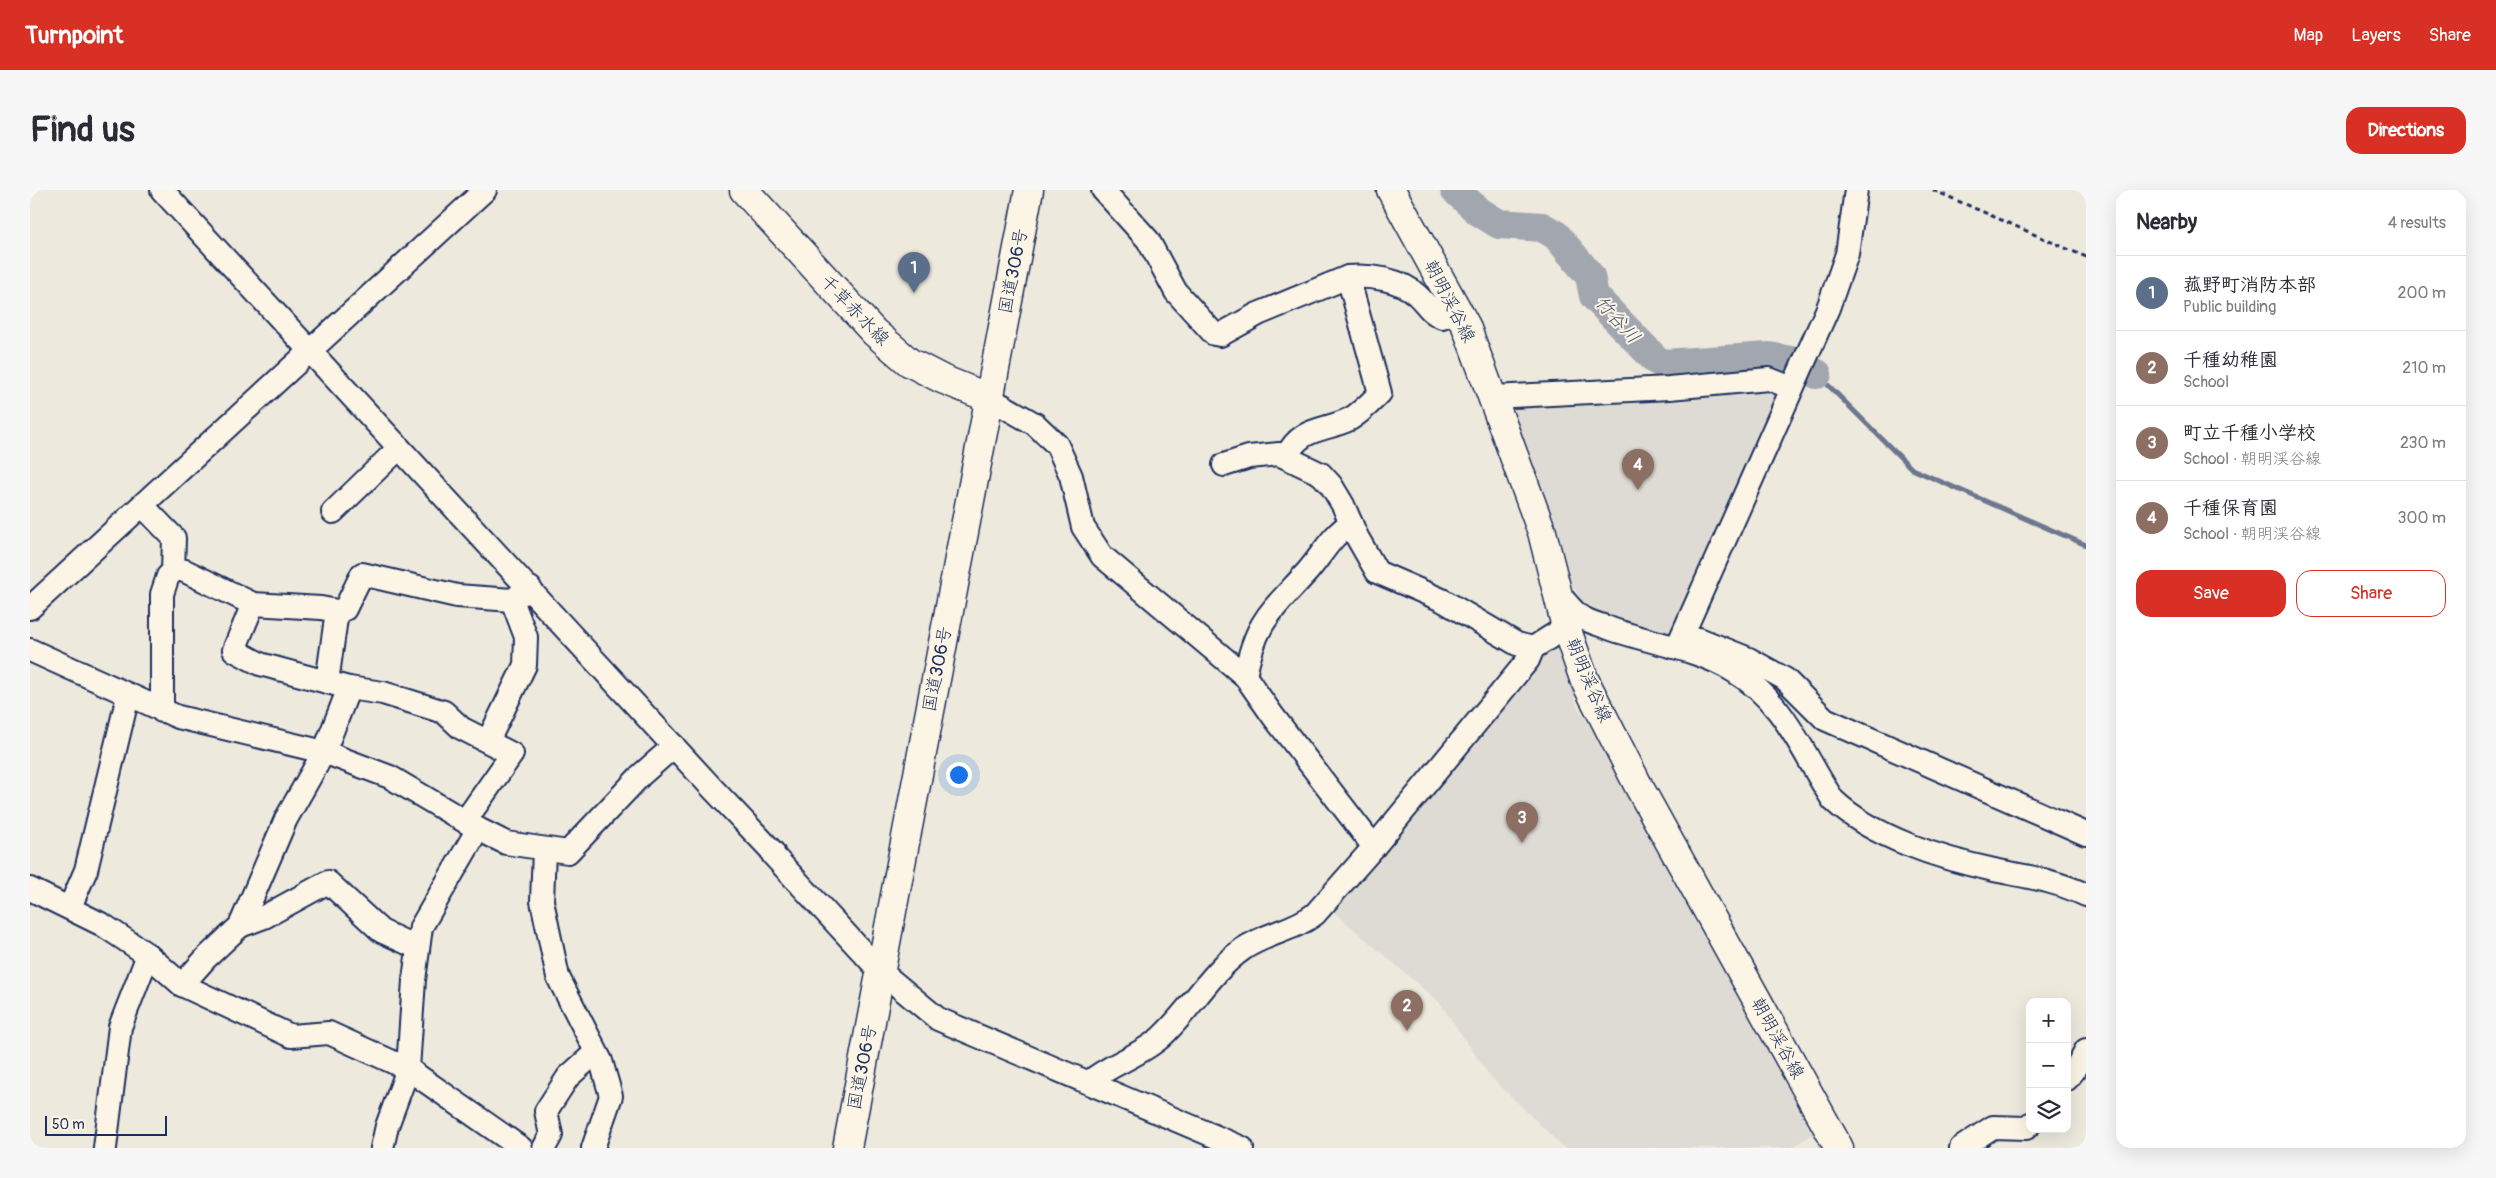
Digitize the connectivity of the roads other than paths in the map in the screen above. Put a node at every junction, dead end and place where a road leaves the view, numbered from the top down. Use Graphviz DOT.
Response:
graph roads {
  1 [pos="162,190"];
  2 [pos="485,190"];
  3 [pos="744,190"];
  4 [pos="1029,190"];
  5 [pos="1103,190"];
  6 [pos="1391,190"];
  7 [pos="1856,190"];
  8 [pos="1348,277"];
  9 [pos="1458,311"];
  10 [pos="308,351"];
  11 [pos="1792,387"];
  12 [pos="1494,397"];
  13 [pos="989,398"];
  14 [pos="399,448"];
  15 [pos="1286,457"];
  16 [pos="1224,465"];
  17 [pos="143,506"];
  18 [pos="333,512"];
  19 [pos="1350,523"];
  20 [pos="172,572"];
  21 [pos="1558,593"];
  22 [pos="520,594"];
  23 [pos="253,604"];
  24 [pos="30,608"];
  25 [pos="337,611"];
  26 [pos="1566,627"];
  27 [pos="1681,640"];
  28 [pos="1533,648"];
  29 [pos="30,650"];
  30 [pos="1245,676"];
  31 [pos="328,682"];
  32 [pos="349,688"];
  33 [pos="128,696"];
  34 [pos="162,711"];
  35 [pos="488,741"];
  36 [pos="674,746"];
  37 [pos="324,752"];
  38 [pos="471,825"];
  39 [pos="2086,834"];
  40 [pos="1374,846"];
  41 [pos="544,850"];
  42 [pos="30,889"];
  43 [pos="2086,895"];
  44 [pos="70,907"];
  45 [pos="240,926"];
  46 [pos="418,948"];
  47 [pos="148,955"];
  48 [pos="880,972"];
  49 [pos="182,985"];
  50 [pos="2086,1050"];
  51 [pos="596,1052"];
  52 [pos="408,1069"];
  53 [pos="2071,1074"];
  54 [pos="1089,1082"];
  55 [pos="2026,1128"];
  56 [pos="105,1148"];
  57 [pos="382,1148"];
  58 [pos="522,1148"];
  59 [pos="544,1148"];
  60 [pos="593,1148"];
  61 [pos="847,1148"];
  62 [pos="1242,1148"];
  63 [pos="1839,1148"];
  64 [pos="1961,1148"];
  1 -- 10 [label="street"];
  2 -- 10 [label="street"];
  3 -- 13 [label="main road, 千草赤水線"];
  4 -- 13 [label="main road, 国道306号"];
  5 -- 8 [label="street"];
  6 -- 9 [label="main road, 朝明渓谷線"];
  7 -- 11 [label="street"];
  8 -- 9 [label="street"];
  8 -- 15 [label="street"];
  9 -- 12 [label="main road, 朝明渓谷線"];
  10 -- 14 [label="street"];
  10 -- 17 [label="street"];
  11 -- 12 [label="street"];
  11 -- 27 [label="street"];
  12 -- 21 [label="main road, 朝明渓谷線"];
  13 -- 30 [label="street"];
  13 -- 48 [label="main road, 国道306号"];
  14 -- 18 [label="street"];
  14 -- 22 [label="street"];
  15 -- 16 [label="street"];
  15 -- 19 [label="street"];
  17 -- 20 [label="street"];
  17 -- 24 [label="street"];
  19 -- 28 [label="street"];
  19 -- 30 [label="street"];
  20 -- 23 [label="street"];
  20 -- 34 [label="street"];
  21 -- 26 [label="main road, 朝明渓谷線"];
  21 -- 27 [label="street"];
  22 -- 25 [label="street"];
  22 -- 35 [label="street"];
  22 -- 36 [label="street"];
  23 -- 25 [label="street"];
  23 -- 31 [label="street"];
  25 -- 31 [label="street"];
  26 -- 28 [label="street"];
  26 -- 63 [label="main road, 朝明渓谷線"];
  27 -- 39 [label="street"];
  27 -- 43 [label="street"];
  28 -- 40 [label="street"];
  29 -- 33 [label="street"];
  30 -- 40 [label="street"];
  31 -- 32 [label="street"];
  32 -- 35 [label="street"];
  32 -- 37 [label="street"];
  33 -- 34 [label="street"];
  33 -- 44 [label="street"];
  34 -- 37 [label="street"];
  35 -- 38 [label="street"];
  36 -- 41 [label="street"];
  36 -- 48 [label="street"];
  37 -- 38 [label="street"];
  37 -- 45 [label="street"];
  38 -- 41 [label="street"];
  38 -- 46 [label="street"];
  40 -- 54 [label="street"];
  41 -- 51 [label="street"];
  42 -- 44 [label="street"];
  44 -- 47 [label="street"];
  45 -- 46 [label="street"];
  45 -- 49 [label="street"];
  46 -- 52 [label="street"];
  47 -- 49 [label="street"];
  47 -- 56 [label="street"];
  48 -- 54 [label="street"];
  48 -- 61 [label="main road, 国道306号"];
  49 -- 52 [label="street"];
  50 -- 53 [label="street"];
  51 -- 59 [label="street"];
  51 -- 60 [label="street"];
  52 -- 57 [label="street"];
  52 -- 58 [label="street"];
  54 -- 62 [label="street"];
  55 -- 64 [label="street"];
}
